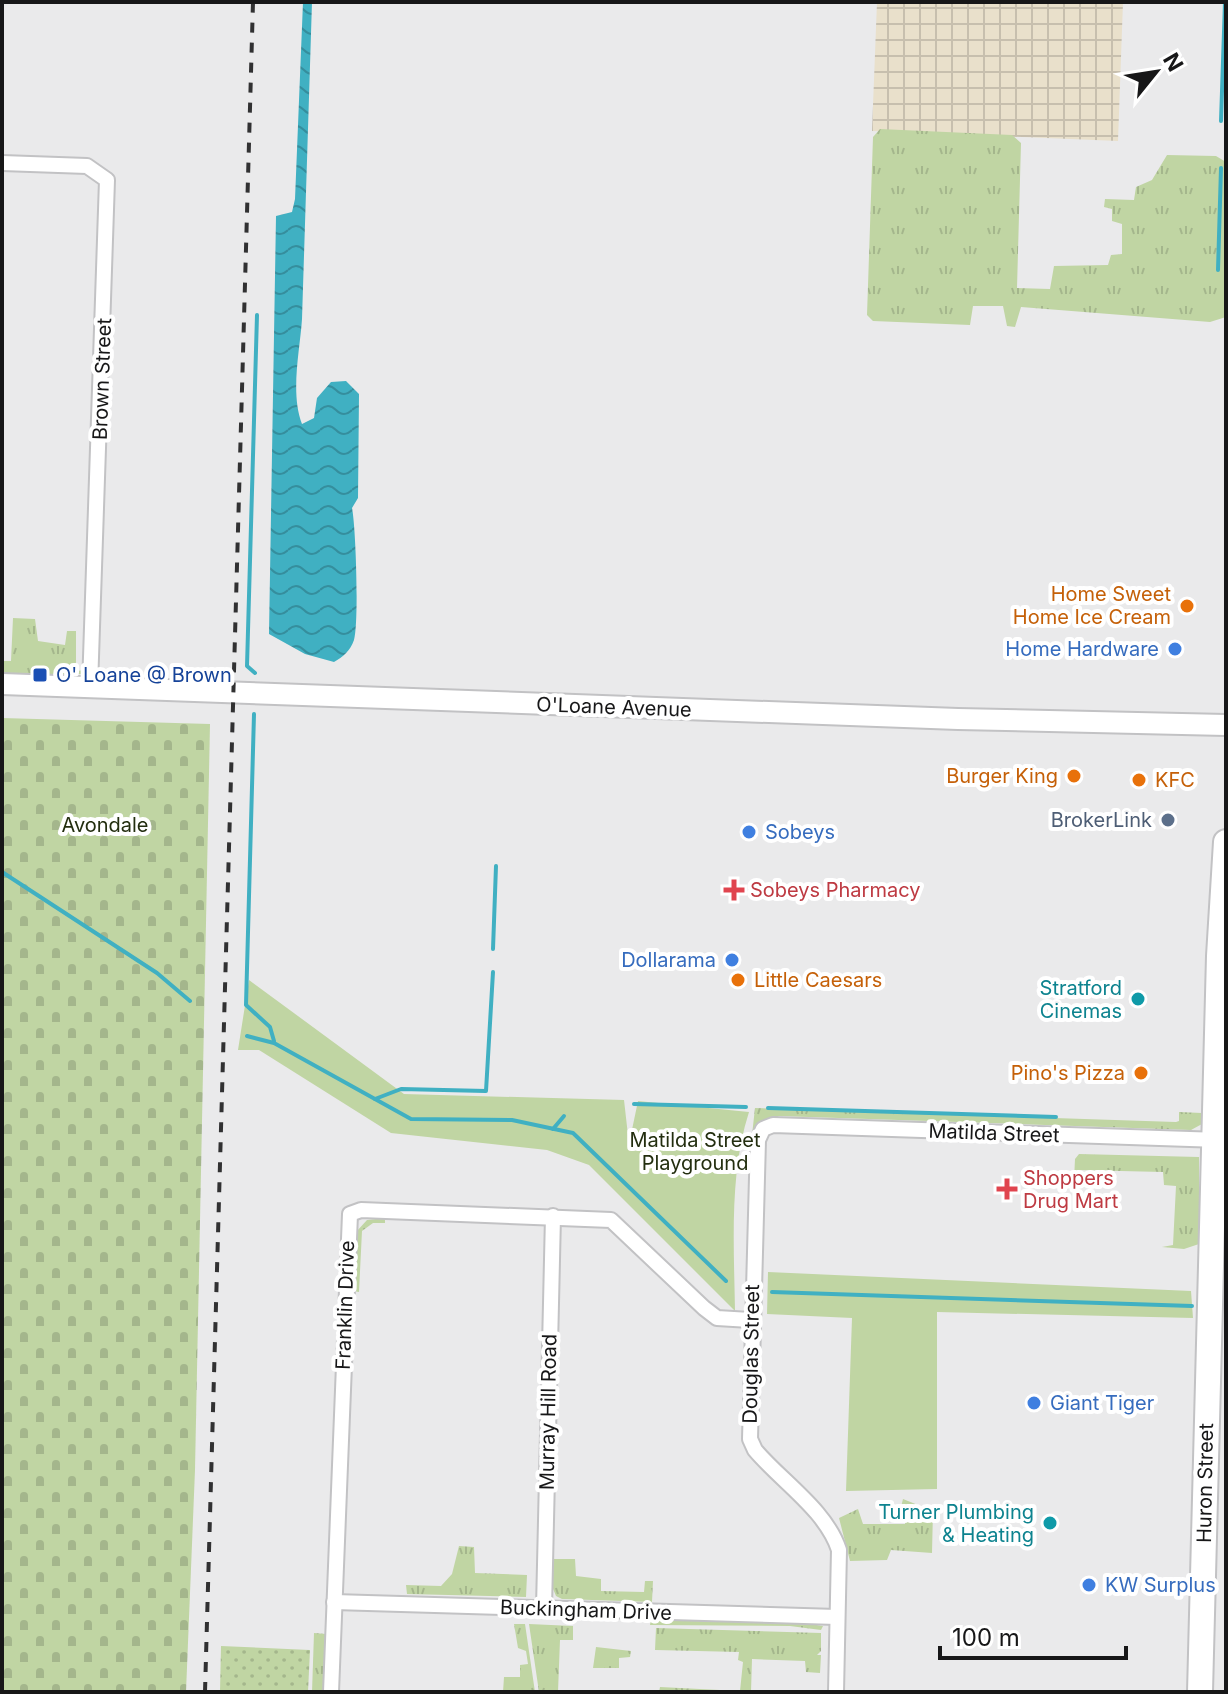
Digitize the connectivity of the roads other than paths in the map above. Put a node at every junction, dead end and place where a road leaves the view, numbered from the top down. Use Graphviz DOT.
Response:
graph roads {
  1 [pos="2,163"];
  2 [pos="2,684"];
  3 [pos="90,687"];
  4 [pos="1226,725"];
  5 [pos="1226,842"];
  6 [pos="763,1129"];
  7 [pos="1220,1140"];
  8 [pos="553,1216"];
  9 [pos="750,1320"];
  10 [pos="334,1602"];
  11 [pos="544,1608"];
  12 [pos="837,1617"];
  13 [pos="331,1692"];
  14 [pos="836,1692"];
  15 [pos="1200,1692"];
  1 -- 3 [label="street, Brown Street"];
  2 -- 3 [label="street, O'Loane Avenue"];
  3 -- 4 [label="street, O'Loane Avenue"];
  5 -- 7 [label="main road, Huron Street"];
  6 -- 7 [label="street, Matilda Street"];
  6 -- 9 [label="street, Douglas Street"];
  7 -- 15 [label="main road, Huron Street"];
  8 -- 9 [label="street, Franklin Drive"];
  8 -- 10 [label="street, Franklin Drive"];
  8 -- 11 [label="street, Murray Hill Road"];
  9 -- 12 [label="street, Douglas Street"];
  10 -- 11 [label="street, Buckingham Drive"];
  10 -- 13 [label="street, Franklin Drive"];
  11 -- 12 [label="street, Buckingham Drive"];
  12 -- 14 [label="street, Douglas Street"];
}
